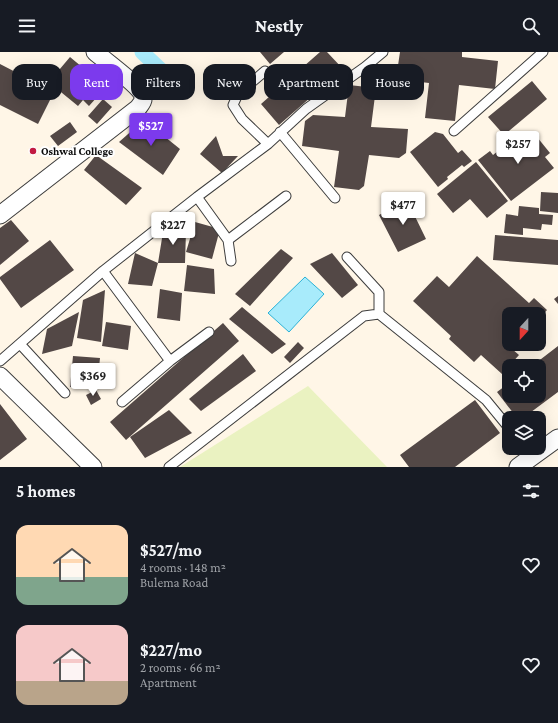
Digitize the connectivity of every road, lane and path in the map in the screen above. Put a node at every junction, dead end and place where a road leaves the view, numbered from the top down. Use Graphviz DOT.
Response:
graph roads {
  1 [pos="95,52"];
  2 [pos="383,52"];
  3 [pos="543,52"];
  4 [pos="264,72"];
  5 [pos="454,131"];
  6 [pos="280,132"];
  7 [pos="268,144"];
  8 [pos="286,196"];
  9 [pos="197,197"];
  10 [pos="335,198"];
  11 [pos="0,214"];
  12 [pos="228,240"];
  13 [pos="346,257"];
  14 [pos="231,261"];
  15 [pos="103,272"];
  16 [pos="379,314"];
  17 [pos="209,332"];
  18 [pos="20,344"];
  19 [pos="0,361"];
  20 [pos="170,362"];
  21 [pos="1,380"];
  22 [pos="66,393"];
  23 [pos="122,402"];
  24 [pos="502,419"];
  25 [pos="558,438"];
  26 [pos="525,457"];
  27 [pos="93,467"];
  28 [pos="169,467"];
  1 -- 11 [label="street"];
  2 -- 6 [label="lane"];
  3 -- 5 [label="lane"];
  4 -- 7 [label="lane"];
  6 -- 7 [label="lane"];
  6 -- 10 [label="lane"];
  7 -- 9 [label="lane"];
  8 -- 12 [label="lane"];
  9 -- 12 [label="lane"];
  9 -- 15 [label="lane"];
  12 -- 14 [label="lane"];
  13 -- 16 [label="lane"];
  15 -- 18 [label="lane"];
  15 -- 20 [label="lane"];
  16 -- 24 [label="lane"];
  16 -- 28 [label="lane"];
  17 -- 20 [label="lane"];
  18 -- 19 [label="lane"];
  18 -- 22 [label="lane"];
  20 -- 23 [label="lane"];
  21 -- 27 [label="street"];
  25 -- 26 [label="street"];
}
